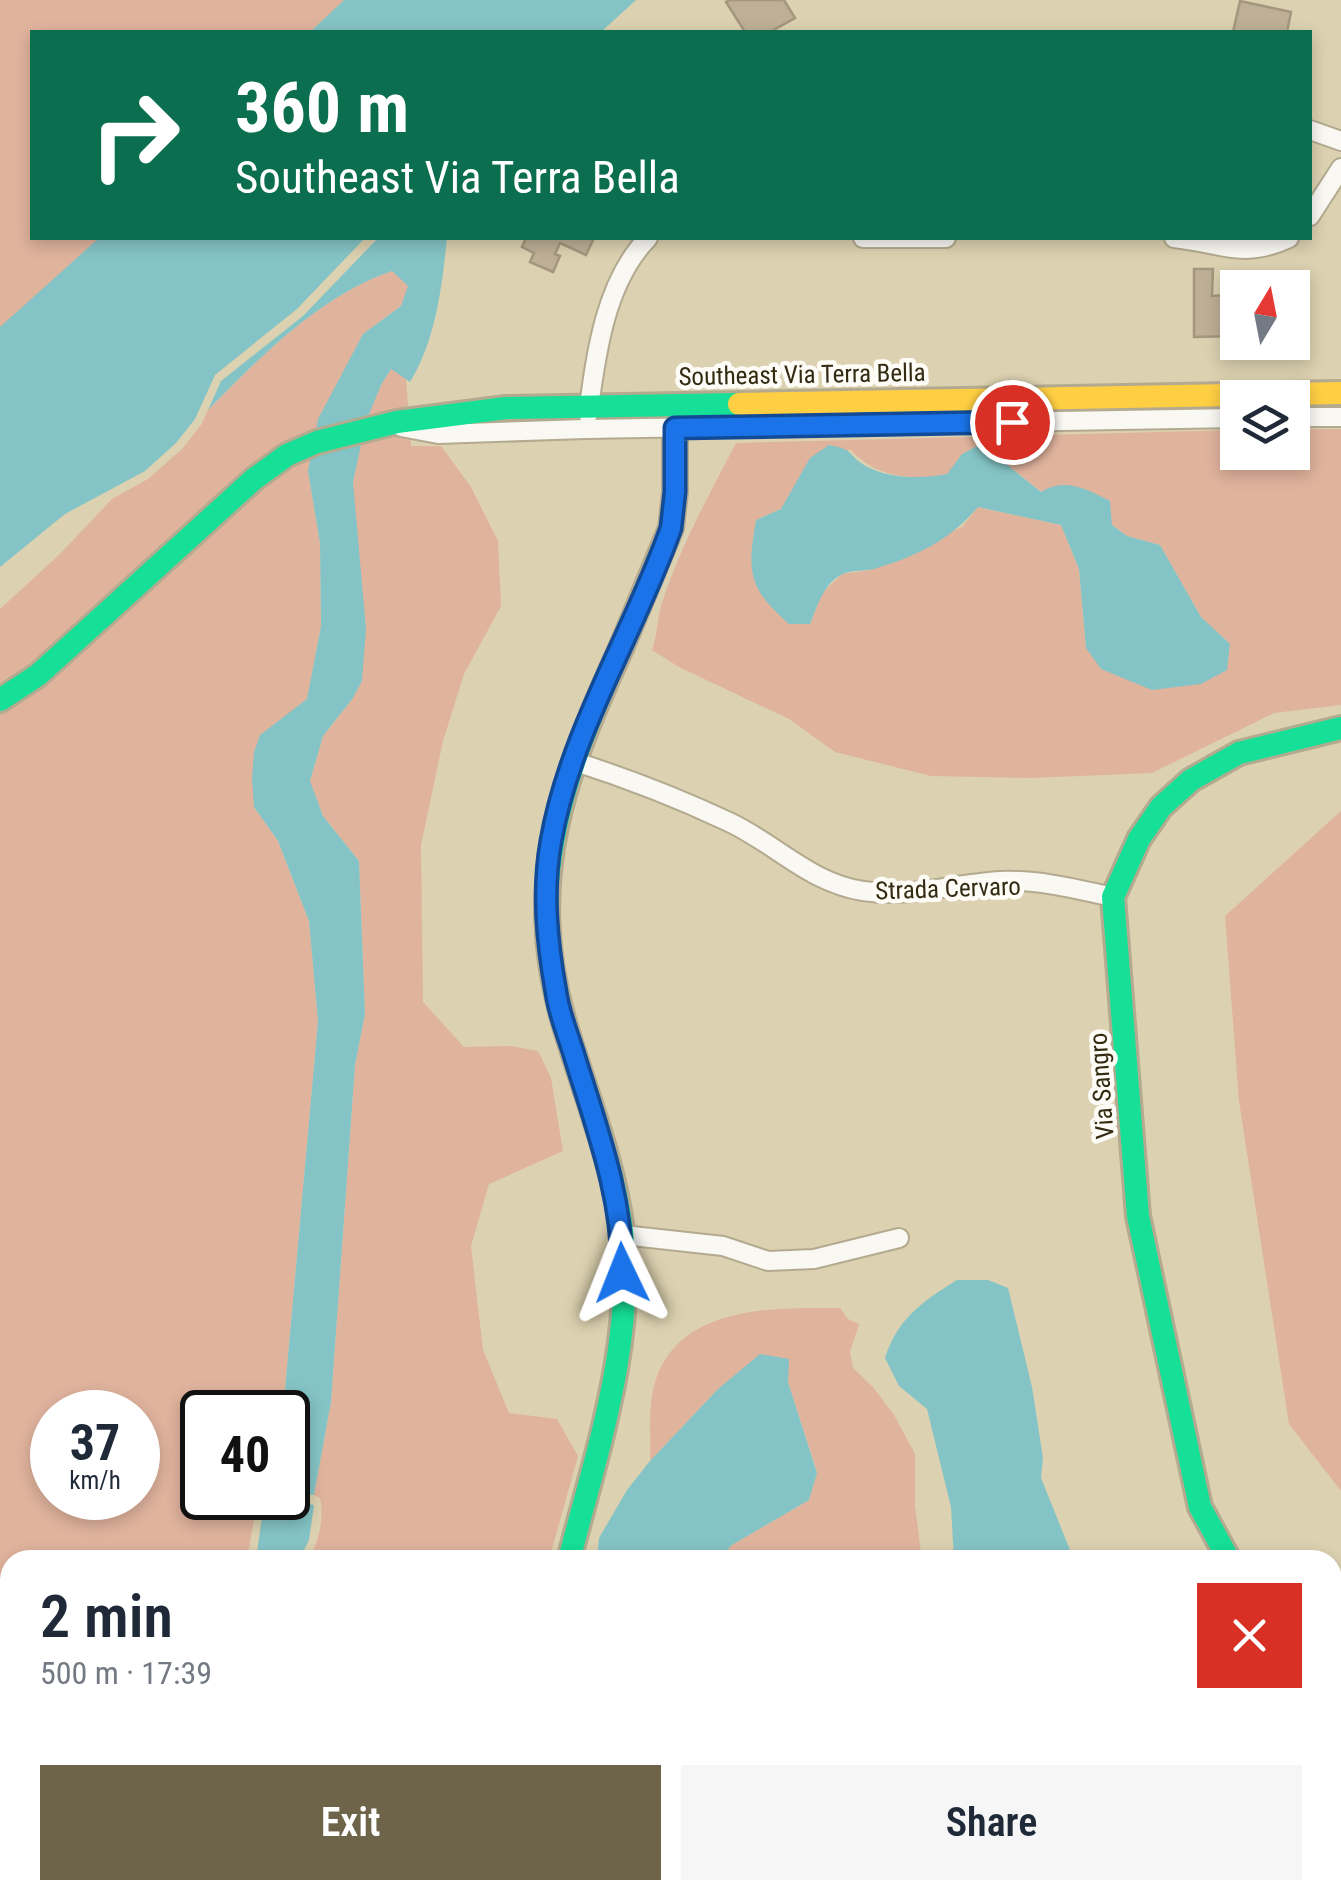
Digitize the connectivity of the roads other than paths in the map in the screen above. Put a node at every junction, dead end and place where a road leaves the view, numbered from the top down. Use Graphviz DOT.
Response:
graph roads {
  1 [pos="1312,131"];
  2 [pos="1341,141"];
  3 [pos="1341,168"];
  4 [pos="1312,213"];
  5 [pos="646,240"];
  6 [pos="1184,240"];
  7 [pos="1284,240"];
  8 [pos="1341,393"];
  9 [pos="587,417"];
  10 [pos="1341,417"];
  11 [pos="1220,418"];
  12 [pos="1310,418"];
  13 [pos="675,428"];
  14 [pos="0,700"];
  15 [pos="1341,728"];
  16 [pos="573,761"];
  17 [pos="1113,897"];
  18 [pos="622,1235"];
  19 [pos="899,1238"];
  20 [pos="571,1550"];
  21 [pos="1224,1550"];
  1 -- 2 [label="street"];
  3 -- 4 [label="street"];
  5 -- 9 [label="street"];
  6 -- 7 [label="street"];
  8 -- 9 [label="street, Southeast Via Terra Bella"];
  9 -- 13 [label="street, Southeast Via Terra Bella"];
  9 -- 14 [label="street, Southeast Via Terra Bella"];
  10 -- 12 [label="street"];
  11 -- 13 [label="street, Southeast Via Terra Bella"];
  13 -- 16 [label="street"];
  15 -- 17 [label="street, Via Sangro"];
  16 -- 17 [label="street, Strada Cervaro"];
  16 -- 18 [label="street"];
  17 -- 21 [label="street, Via Sangro"];
  18 -- 19 [label="street"];
  18 -- 20 [label="street"];
}
